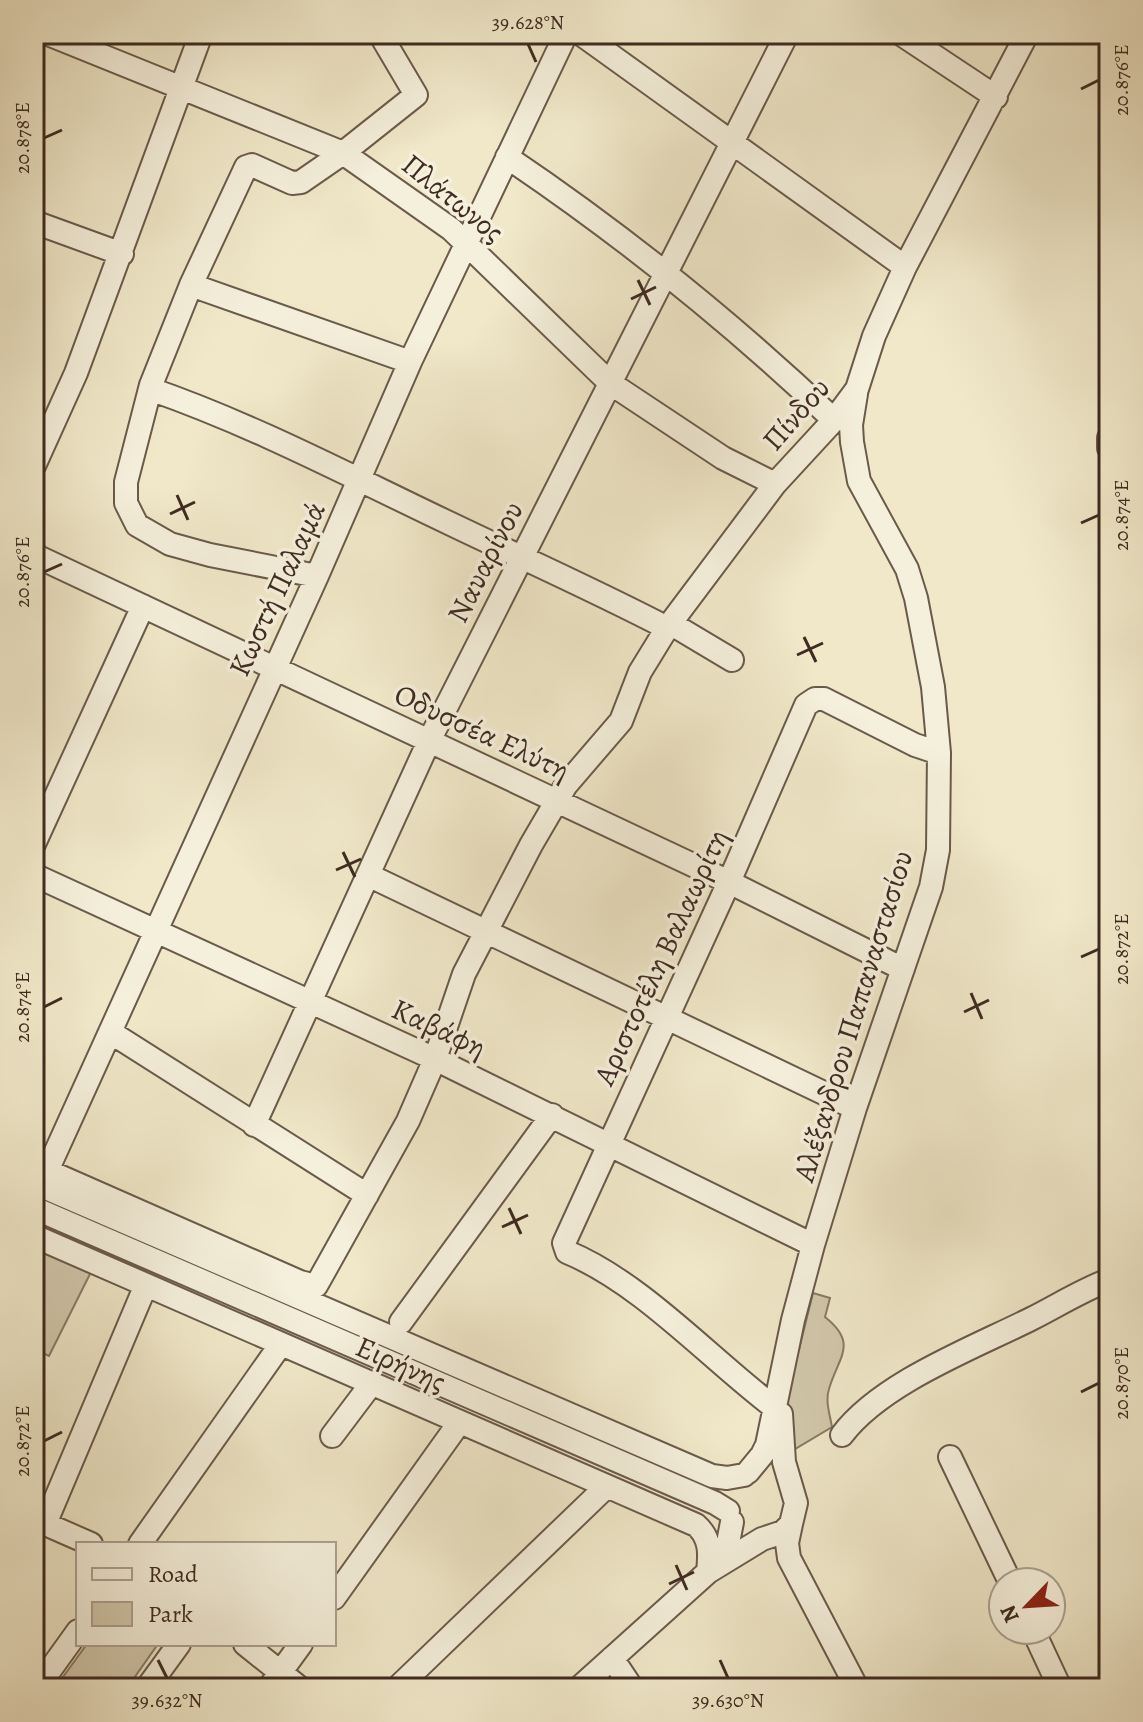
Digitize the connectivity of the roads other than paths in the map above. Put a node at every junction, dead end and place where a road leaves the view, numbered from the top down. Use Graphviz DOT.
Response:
graph roads {
  1 [pos="48,34"];
  2 [pos="201,34"];
  3 [pos="380,34"];
  4 [pos="566,34"];
  5 [pos="581,34"];
  6 [pos="787,34"];
  7 [pos="901,34"];
  8 [pos="1027,34"];
  9 [pos="182,87"];
  10 [pos="996,97"];
  11 [pos="730,143"];
  12 [pos="343,153"];
  13 [pos="507,157"];
  14 [pos="34,222"];
  15 [pos="467,244"];
  16 [pos="122,254"];
  17 [pos="905,267"];
  18 [pos="667,272"];
  19 [pos="191,285"];
  20 [pos="410,362"];
  21 [pos="610,383"];
  22 [pos="150,389"];
  23 [pos="857,389"];
  24 [pos="834,420"];
  25 [pos="1109,438"];
  26 [pos="1109,448"];
  27 [pos="34,466"];
  28 [pos="360,479"];
  29 [pos="775,484"];
  30 [pos="34,555"];
  31 [pos="521,556"];
  32 [pos="317,576"];
  33 [pos="143,606"];
  34 [pos="668,626"];
  35 [pos="732,660"];
  36 [pos="274,667"];
  37 [pos="429,741"];
  38 [pos="939,753"];
  39 [pos="557,801"];
  40 [pos="34,844"];
  41 [pos="34,875"];
  42 [pos="368,875"];
  43 [pos="729,882"];
  44 [pos="485,930"];
  45 [pos="157,932"];
  46 [pos="903,969"];
  47 [pos="311,1002"];
  48 [pos="668,1018"];
  49 [pos="110,1032"];
  50 [pos="435,1059"];
  51 [pos="855,1108"];
  52 [pos="552,1115"];
  53 [pos="254,1125"];
  54 [pos="608,1143"];
  55 [pos="38,1173"];
  56 [pos="367,1195"];
  57 [pos="34,1208"];
  58 [pos="34,1236"];
  59 [pos="813,1245"];
  60 [pos="1109,1280"];
  61 [pos="145,1287"];
  62 [pos="401,1322"];
  63 [pos="281,1344"];
  64 [pos="372,1383"];
  65 [pos="777,1398"];
  66 [pos="459,1423"];
  67 [pos="842,1435"];
  68 [pos="332,1436"];
  69 [pos="950,1457"];
  70 [pos="746,1474"];
  71 [pos="789,1482"];
  72 [pos="606,1487"];
  73 [pos="730,1517"];
  74 [pos="40,1522"];
  75 [pos="791,1524"];
  76 [pos="762,1539"];
  77 [pos="86,1542"];
  78 [pos="141,1542"];
  79 [pos="1002,1566"];
  80 [pos="708,1572"];
  81 [pos="336,1595"];
  82 [pos="76,1634"];
  83 [pos="178,1646"];
  84 [pos="247,1646"];
  85 [pos="300,1646"];
  86 [pos="1040,1646"];
  87 [pos="612,1658"];
  88 [pos="276,1680"];
  89 [pos="36,1687"];
  90 [pos="147,1688"];
  91 [pos="300,1688"];
  92 [pos="397,1688"];
  93 [pos="579,1688"];
  94 [pos="632,1688"];
  95 [pos="857,1688"];
  96 [pos="1060,1688"];
  1 -- 9 [label="street, Πλάτωνος"];
  2 -- 9 [label="street"];
  3 -- 12 [label="street"];
  4 -- 13 [label="street, Κωστή Παλαμά"];
  5 -- 11 [label="street"];
  6 -- 11 [label="street, Ναυαρίνου"];
  7 -- 10 [label="street"];
  8 -- 10 [label="street, Πίνδου"];
  9 -- 12 [label="street, Πλάτωνος"];
  9 -- 16 [label="street"];
  10 -- 17 [label="street, Πίνδου"];
  11 -- 17 [label="street"];
  11 -- 18 [label="street, Ναυαρίνου"];
  12 -- 15 [label="street, Πλάτωνος"];
  12 -- 19 [label="street"];
  13 -- 15 [label="street, Κωστή Παλαμά"];
  13 -- 18 [label="street"];
  14 -- 16 [label="street"];
  15 -- 20 [label="street, Κωστή Παλαμά"];
  15 -- 21 [label="street, Πλάτωνος"];
  16 -- 27 [label="street"];
  17 -- 23 [label="street, Πίνδου"];
  18 -- 21 [label="street, Ναυαρίνου"];
  18 -- 24 [label="street"];
  19 -- 20 [label="street"];
  19 -- 22 [label="street"];
  20 -- 28 [label="street, Κωστή Παλαμά"];
  21 -- 29 [label="street, Πλάτωνος"];
  21 -- 31 [label="street, Ναυαρίνου"];
  22 -- 28 [label="street"];
  22 -- 32 [label="street"];
  23 -- 24 [label="street, Πίνδου"];
  23 -- 38 [label="street, Αλέξανδρου Παπαναστασίου"];
  24 -- 29 [label="street, Πίνδου"];
  25 -- 26 [label="street"];
  28 -- 31 [label="street"];
  28 -- 32 [label="street, Κωστή Παλαμά"];
  29 -- 34 [label="street, Πίνδου"];
  30 -- 33 [label="street, Οδυσσέα Ελύτη"];
  31 -- 34 [label="street"];
  31 -- 37 [label="street, Ναυαρίνου"];
  32 -- 36 [label="street, Κωστή Παλαμά"];
  33 -- 36 [label="street, Οδυσσέα Ελύτη"];
  33 -- 40 [label="street"];
  34 -- 35 [label="street"];
  34 -- 39 [label="street, Πίνδου"];
  36 -- 37 [label="street, Οδυσσέα Ελύτη"];
  36 -- 45 [label="street, Κωστή Παλαμά"];
  37 -- 39 [label="street, Οδυσσέα Ελύτη"];
  37 -- 42 [label="street, Ναυαρίνου"];
  38 -- 43 [label="street, Αριστοτέλη Βαλαωρίτη"];
  38 -- 46 [label="street, Αλέξανδρου Παπαναστασίου"];
  39 -- 43 [label="street, Οδυσσέα Ελύτη"];
  39 -- 44 [label="street, Πίνδου"];
  41 -- 45 [label="street, Καβάφη"];
  42 -- 44 [label="street"];
  42 -- 47 [label="street, Ναυαρίνου"];
  43 -- 46 [label="street, Οδυσσέα Ελύτη"];
  43 -- 48 [label="street, Αριστοτέλη Βαλαωρίτη"];
  44 -- 48 [label="street"];
  44 -- 50 [label="street, Πίνδου"];
  45 -- 47 [label="street, Καβάφη"];
  45 -- 49 [label="street, Κωστή Παλαμά"];
  46 -- 51 [label="street, Αλέξανδρου Παπαναστασίου"];
  47 -- 50 [label="street, Καβάφη"];
  47 -- 53 [label="street, Ναυαρίνου"];
  48 -- 51 [label="street"];
  48 -- 54 [label="street, Αριστοτέλη Βαλαωρίτη"];
  49 -- 53 [label="street"];
  49 -- 55 [label="street, Κωστή Παλαμά"];
  50 -- 52 [label="street, Καβάφη"];
  50 -- 56 [label="street, Πίνδου"];
  51 -- 59 [label="street, Αλέξανδρου Παπαναστασίου"];
  52 -- 54 [label="street, Καβάφη"];
  52 -- 62 [label="street"];
  53 -- 56 [label="street"];
  54 -- 59 [label="street, Καβάφη"];
  54 -- 65 [label="street, Αριστοτέλη Βαλαωρίτη"];
  55 -- 56 [label="street, Πίνδου"];
  55 -- 70 [label="street"];
  57 -- 73 [label="street"];
  58 -- 61 [label="street, Ειρήνης"];
  59 -- 65 [label="street, Αλέξανδρου Παπαναστασίου"];
  60 -- 67 [label="street"];
  61 -- 63 [label="street, Ειρήνης"];
  61 -- 74 [label="street"];
  63 -- 64 [label="street, Ειρήνης"];
  63 -- 78 [label="street"];
  64 -- 66 [label="street, Ειρήνης"];
  64 -- 68 [label="street"];
  65 -- 70 [label="street, Αλέξανδρου Παπαναστασίου"];
  65 -- 71 [label="street"];
  66 -- 72 [label="street, Ειρήνης"];
  66 -- 81 [label="street"];
  69 -- 79 [label="street"];
  70 -- 71 [label="street"];
  70 -- 73 [label="street"];
  71 -- 75 [label="street"];
  72 -- 80 [label="street, Ειρήνης"];
  72 -- 92 [label="street"];
  73 -- 76 [label="street"];
  73 -- 80 [label="street"];
  74 -- 77 [label="street"];
  75 -- 76 [label="street"];
  75 -- 95 [label="street"];
  76 -- 80 [label="street"];
  80 -- 87 [label="street"];
  82 -- 89 [label="street"];
  83 -- 90 [label="street"];
  84 -- 88 [label="street"];
  85 -- 88 [label="street"];
  86 -- 96 [label="street"];
  87 -- 93 [label="street"];
  87 -- 94 [label="street"];
  88 -- 91 [label="street"];
}
